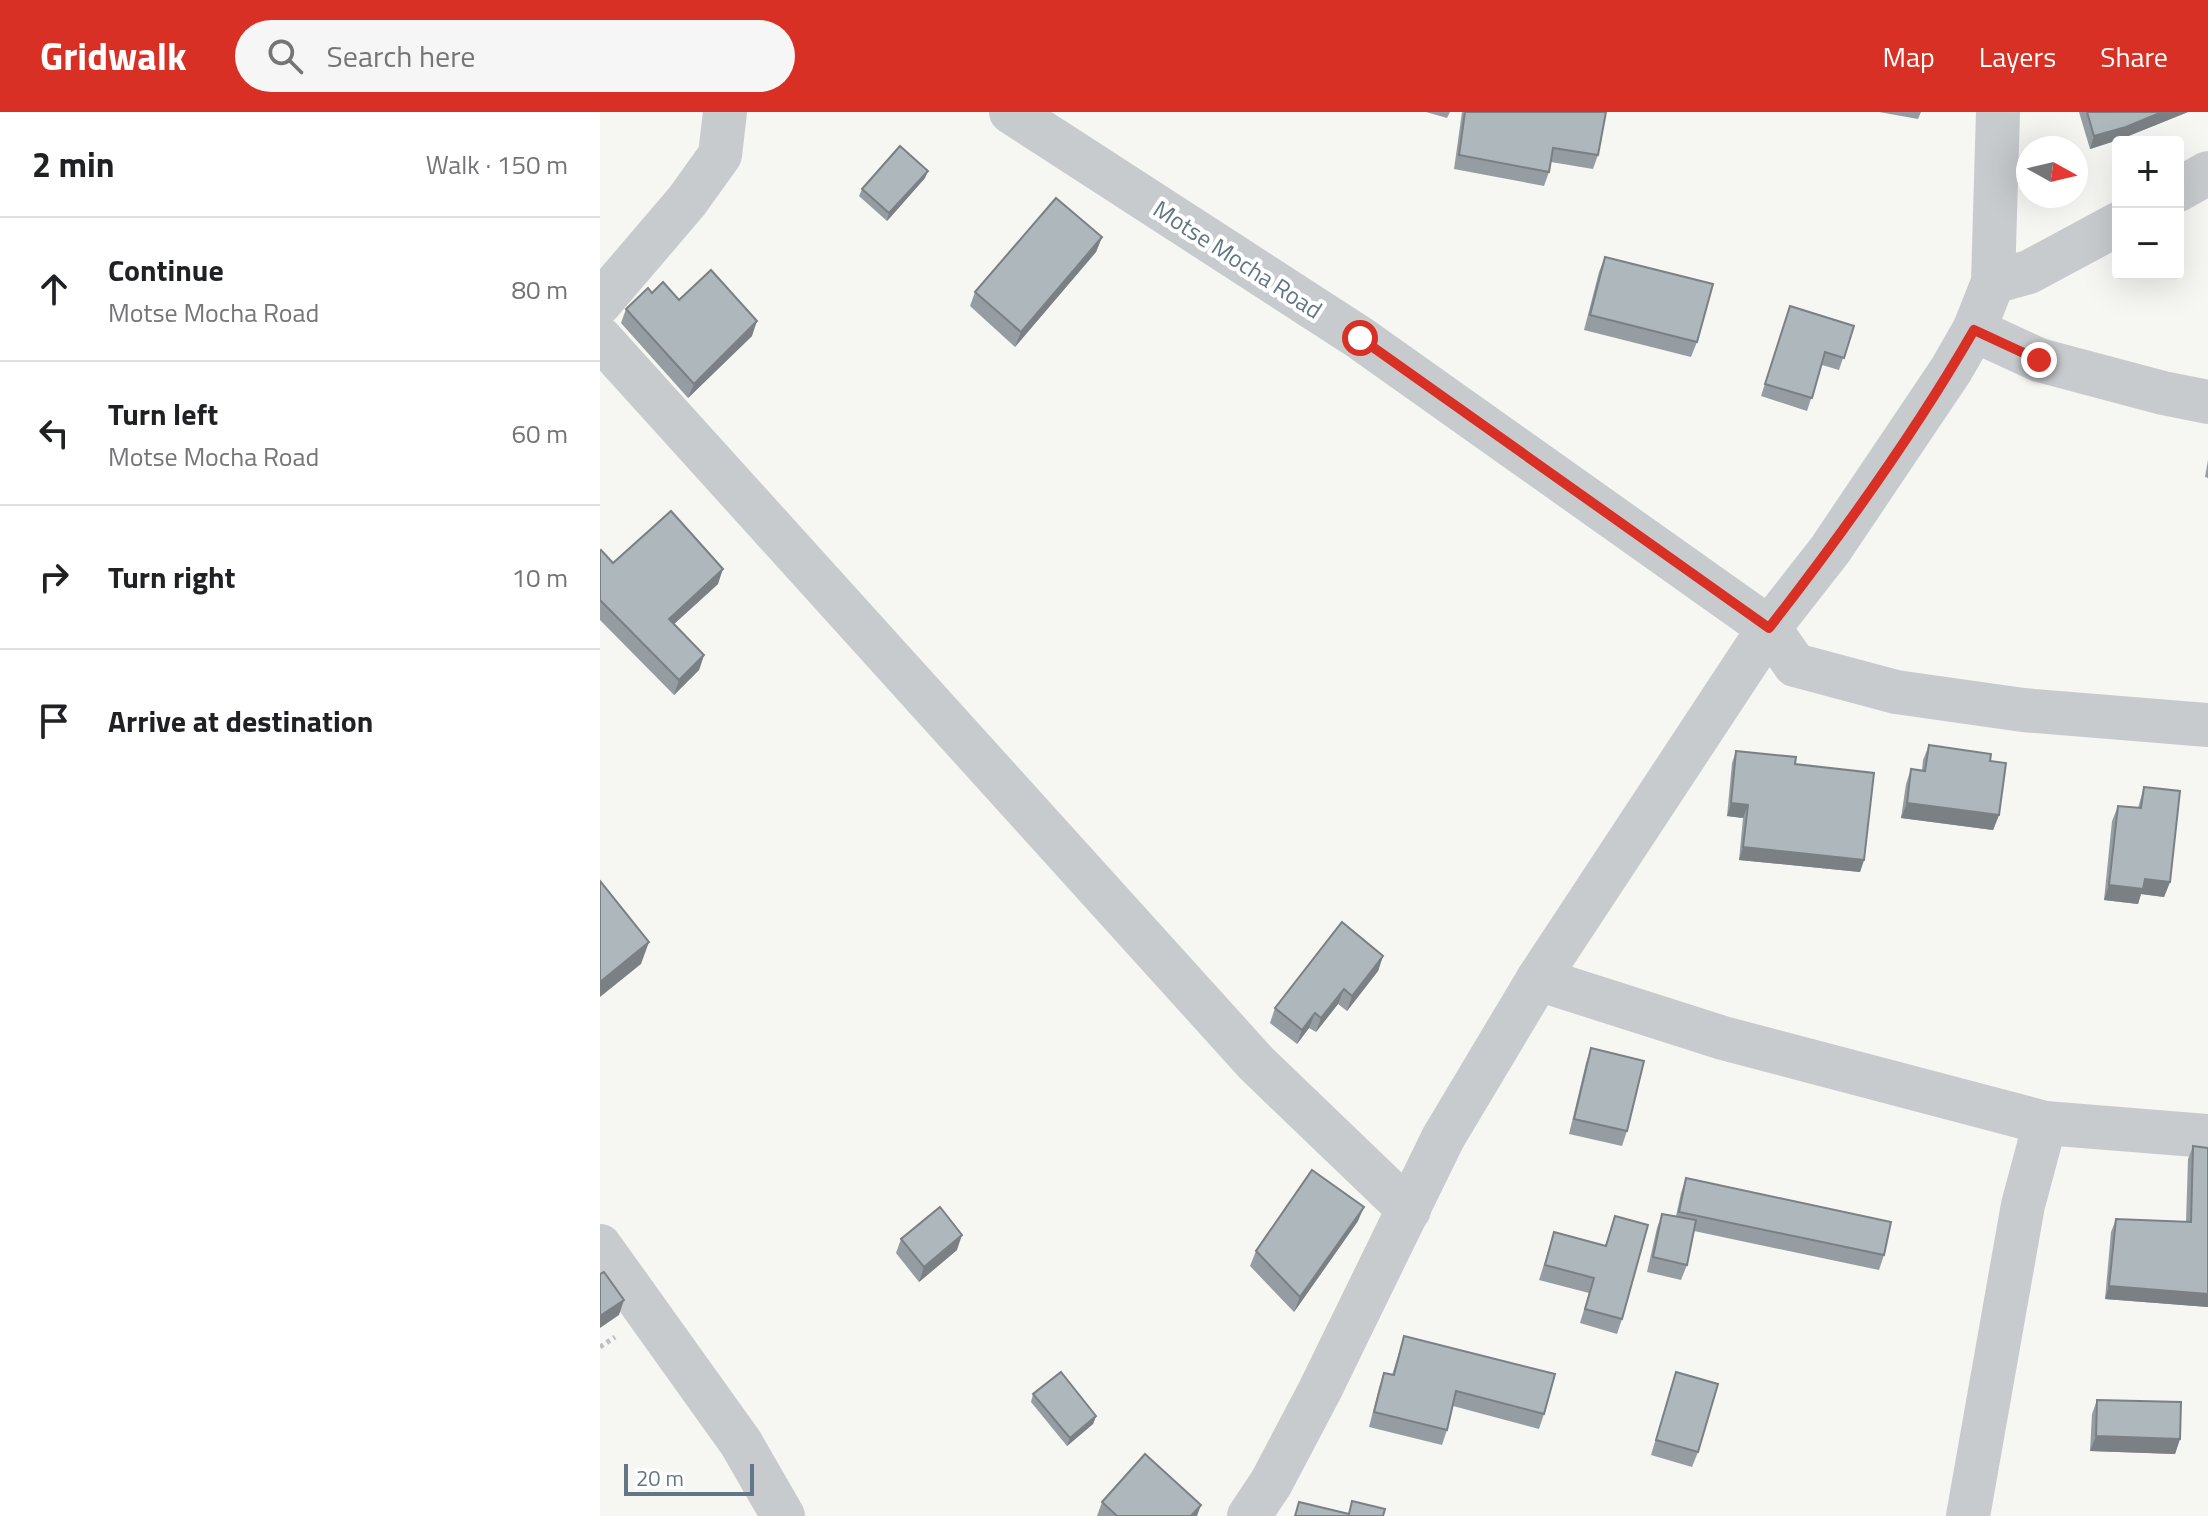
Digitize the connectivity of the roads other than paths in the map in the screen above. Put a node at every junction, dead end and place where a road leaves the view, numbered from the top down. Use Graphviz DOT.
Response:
graph roads {
  1 [pos="725,112"];
  2 [pos="1011,112"];
  3 [pos="1998,112"];
  4 [pos="2208,173"];
  5 [pos="2184,187"];
  6 [pos="2112,227"];
  7 [pos="1993,282"];
  8 [pos="600,303"];
  9 [pos="1974,330"];
  10 [pos="600,338"];
  11 [pos="2208,402"];
  12 [pos="1769,628"];
  13 [pos="2208,725"];
  14 [pos="1538,979"];
  15 [pos="2045,1123"];
  16 [pos="2208,1136"];
  17 [pos="1409,1210"];
  18 [pos="600,1246"];
  19 [pos="783,1516"];
  20 [pos="1249,1516"];
  21 [pos="1968,1516"];
  1 -- 8 [label="street"];
  2 -- 12 [label="street, Motse Mocha Road"];
  3 -- 7 [label="street"];
  4 -- 5 [label="street"];
  6 -- 7 [label="street"];
  7 -- 9 [label="street"];
  9 -- 11 [label="street"];
  9 -- 12 [label="street"];
  10 -- 17 [label="street"];
  12 -- 13 [label="street, Motse Mocha Road"];
  12 -- 14 [label="street"];
  14 -- 15 [label="street"];
  14 -- 17 [label="street"];
  15 -- 16 [label="street"];
  15 -- 21 [label="street"];
  17 -- 20 [label="street"];
  18 -- 19 [label="street"];
}
